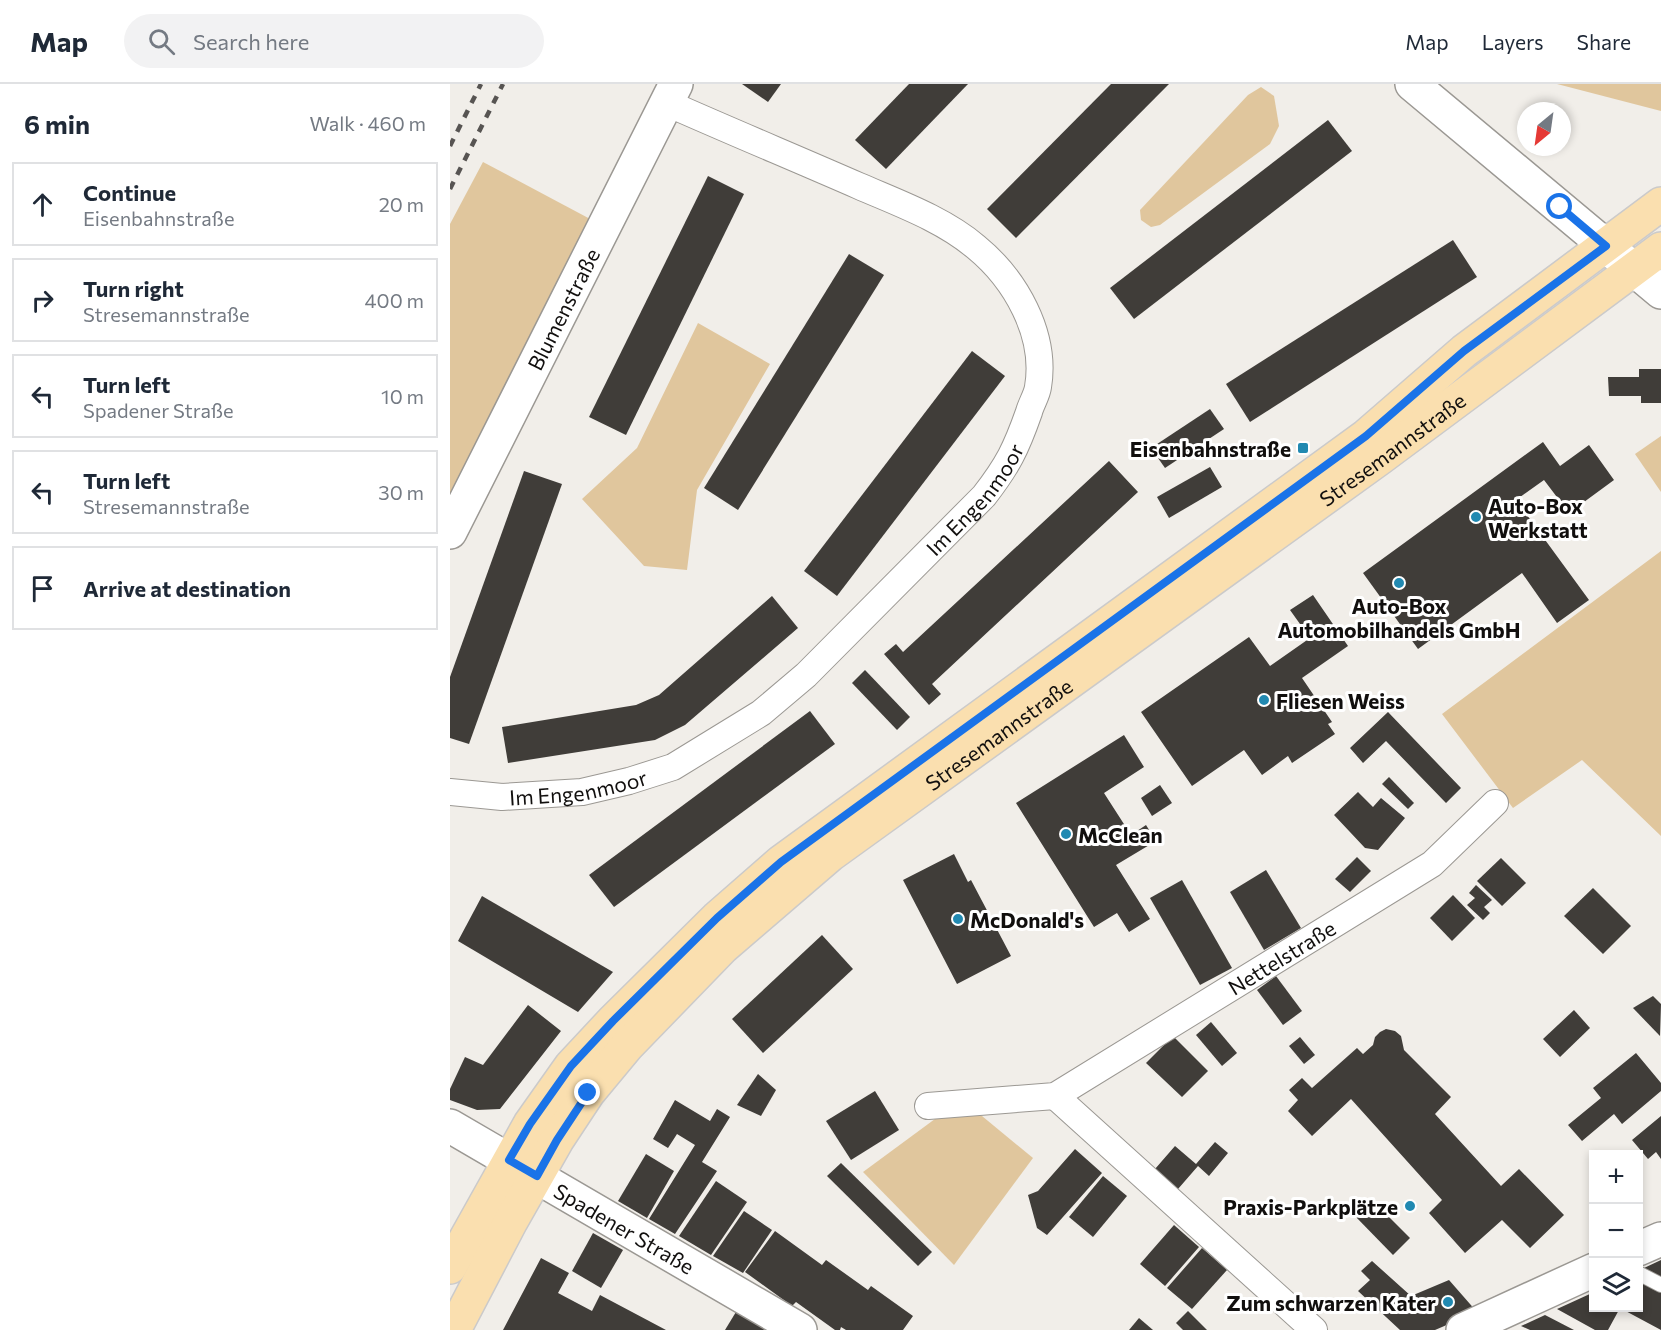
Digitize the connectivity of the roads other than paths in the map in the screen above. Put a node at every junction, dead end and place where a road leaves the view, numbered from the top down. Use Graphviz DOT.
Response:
graph roads {
  1 [pos="1412,84"];
  2 [pos="671,93"];
  3 [pos="1661,204"];
  4 [pos="1606,246"];
  5 [pos="1661,249"];
  6 [pos="1635,270"];
  7 [pos="1661,292"];
  8 [pos="450,532"];
  9 [pos="450,792"];
  10 [pos="1495,803"];
  11 [pos="1055,1096"];
  12 [pos="928,1106"];
  13 [pos="450,1126"];
  14 [pos="509,1160"];
  15 [pos="537,1176"];
  16 [pos="1661,1239"];
  17 [pos="1643,1248"];
  18 [pos="450,1267"];
  19 [pos="1589,1272"];
  20 [pos="1643,1275"];
  21 [pos="1661,1285"];
  22 [pos="454,1330"];
  23 [pos="800,1330"];
  24 [pos="1314,1330"];
  25 [pos="1463,1330"];
  1 -- 4 [label="street"];
  2 -- 8 [label="street, Blumenstraße"];
  2 -- 9 [label="street, Im Engenmoor"];
  3 -- 4 [label="main road, Stresemannstraße"];
  4 -- 6 [label="street"];
  4 -- 14 [label="main road, Stresemannstraße"];
  5 -- 6 [label="main road, Stresemannstraße"];
  6 -- 7 [label="street"];
  6 -- 15 [label="main road, Stresemannstraße"];
  10 -- 11 [label="street, Nettelstraße"];
  11 -- 12 [label="street, Nettelstraße"];
  11 -- 24 [label="street"];
  13 -- 14 [label="street, Spadener Straße"];
  14 -- 15 [label="street, Spadener Straße"];
  14 -- 18 [label="main road, Stresemannstraße"];
  15 -- 22 [label="main road, Stresemannstraße"];
  15 -- 23 [label="street, Spadener Straße"];
  16 -- 17 [label="street"];
  19 -- 25 [label="street"];
  20 -- 21 [label="lane"];
}
